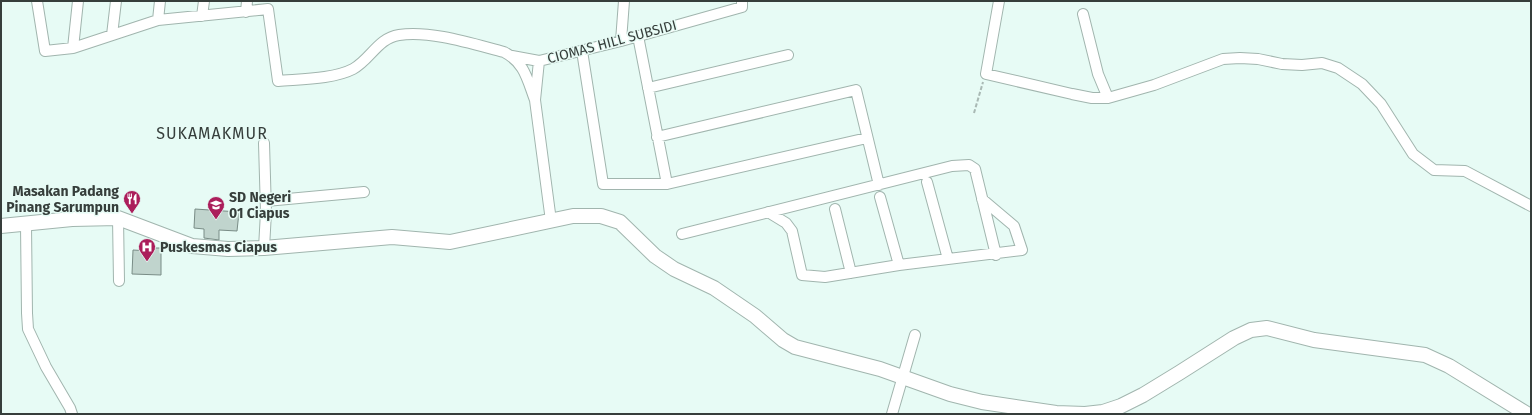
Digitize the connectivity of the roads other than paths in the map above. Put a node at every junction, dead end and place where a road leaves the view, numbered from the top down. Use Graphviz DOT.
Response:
graph roads {
  1 [pos="37,1"];
  2 [pos="78,1"];
  3 [pos="116,1"];
  4 [pos="160,1"];
  5 [pos="204,1"];
  6 [pos="247,1"];
  7 [pos="624,1"];
  8 [pos="742,1"];
  9 [pos="999,1"];
  10 [pos="246,12"];
  11 [pos="1083,14"];
  12 [pos="202,16"];
  13 [pos="158,20"];
  14 [pos="112,35"];
  15 [pos="638,36"];
  16 [pos="621,41"];
  17 [pos="73,48"];
  18 [pos="582,51"];
  19 [pos="788,55"];
  20 [pos="512,56"];
  21 [pos="539,61"];
  22 [pos="648,88"];
  23 [pos="1108,98"];
  24 [pos="535,100"];
  25 [pos="657,138"];
  26 [pos="867,138"];
  27 [pos="264,143"];
  28 [pos="927,182"];
  29 [pos="667,184"];
  30 [pos="879,185"];
  31 [pos="364,192"];
  32 [pos="880,197"];
  33 [pos="982,199"];
  34 [pos="266,201"];
  35 [pos="1531,206"];
  36 [pos="835,209"];
  37 [pos="768,212"];
  38 [pos="118,218"];
  39 [pos="551,221"];
  40 [pos="26,225"];
  41 [pos="1,226"];
  42 [pos="682,234"];
  43 [pos="264,248"];
  44 [pos="996,254"];
  45 [pos="948,259"];
  46 [pos="899,265"];
  47 [pos="851,273"];
  48 [pos="119,282"];
  49 [pos="914,334"];
  50 [pos="903,377"];
  51 [pos="72,414"];
  52 [pos="892,414"];
  53 [pos="1526,414"];
  1 -- 17 [label="street"];
  2 -- 17 [label="street"];
  3 -- 14 [label="street"];
  4 -- 13 [label="street"];
  5 -- 12 [label="street"];
  6 -- 10 [label="street"];
  7 -- 16 [label="street"];
  8 -- 15 [label="street, CIOMAS HILL SUBSIDI"];
  9 -- 23 [label="street"];
  10 -- 12 [label="street"];
  10 -- 20 [label="street"];
  11 -- 23 [label="street"];
  12 -- 13 [label="street"];
  13 -- 14 [label="street"];
  14 -- 17 [label="street"];
  15 -- 16 [label="street, CIOMAS HILL SUBSIDI"];
  15 -- 22 [label="street"];
  16 -- 18 [label="street, CIOMAS HILL SUBSIDI"];
  18 -- 21 [label="street, CIOMAS HILL SUBSIDI"];
  18 -- 29 [label="street"];
  19 -- 22 [label="street"];
  20 -- 21 [label="street"];
  20 -- 24 [label="street"];
  21 -- 24 [label="street, CIOMAS HILL SUBSIDI"];
  22 -- 25 [label="street"];
  23 -- 35 [label="street"];
  24 -- 39 [label="street, CIOMAS HILL SUBSIDI"];
  25 -- 26 [label="street"];
  25 -- 29 [label="street"];
  26 -- 29 [label="street"];
  26 -- 30 [label="street"];
  27 -- 34 [label="street"];
  28 -- 45 [label="street"];
  30 -- 33 [label="street"];
  30 -- 37 [label="street"];
  31 -- 34 [label="street"];
  32 -- 46 [label="street"];
  33 -- 44 [label="street"];
  33 -- 44 [label="street"];
  34 -- 43 [label="street"];
  36 -- 47 [label="street"];
  37 -- 42 [label="street"];
  37 -- 47 [label="street"];
  38 -- 40 [label="street"];
  38 -- 43 [label="street"];
  38 -- 48 [label="street"];
  39 -- 43 [label="street"];
  39 -- 50 [label="street"];
  40 -- 41 [label="street"];
  40 -- 51 [label="street"];
  44 -- 45 [label="street"];
  45 -- 46 [label="street"];
  46 -- 47 [label="street"];
  49 -- 50 [label="street"];
  50 -- 52 [label="street"];
  50 -- 53 [label="street"];
}
